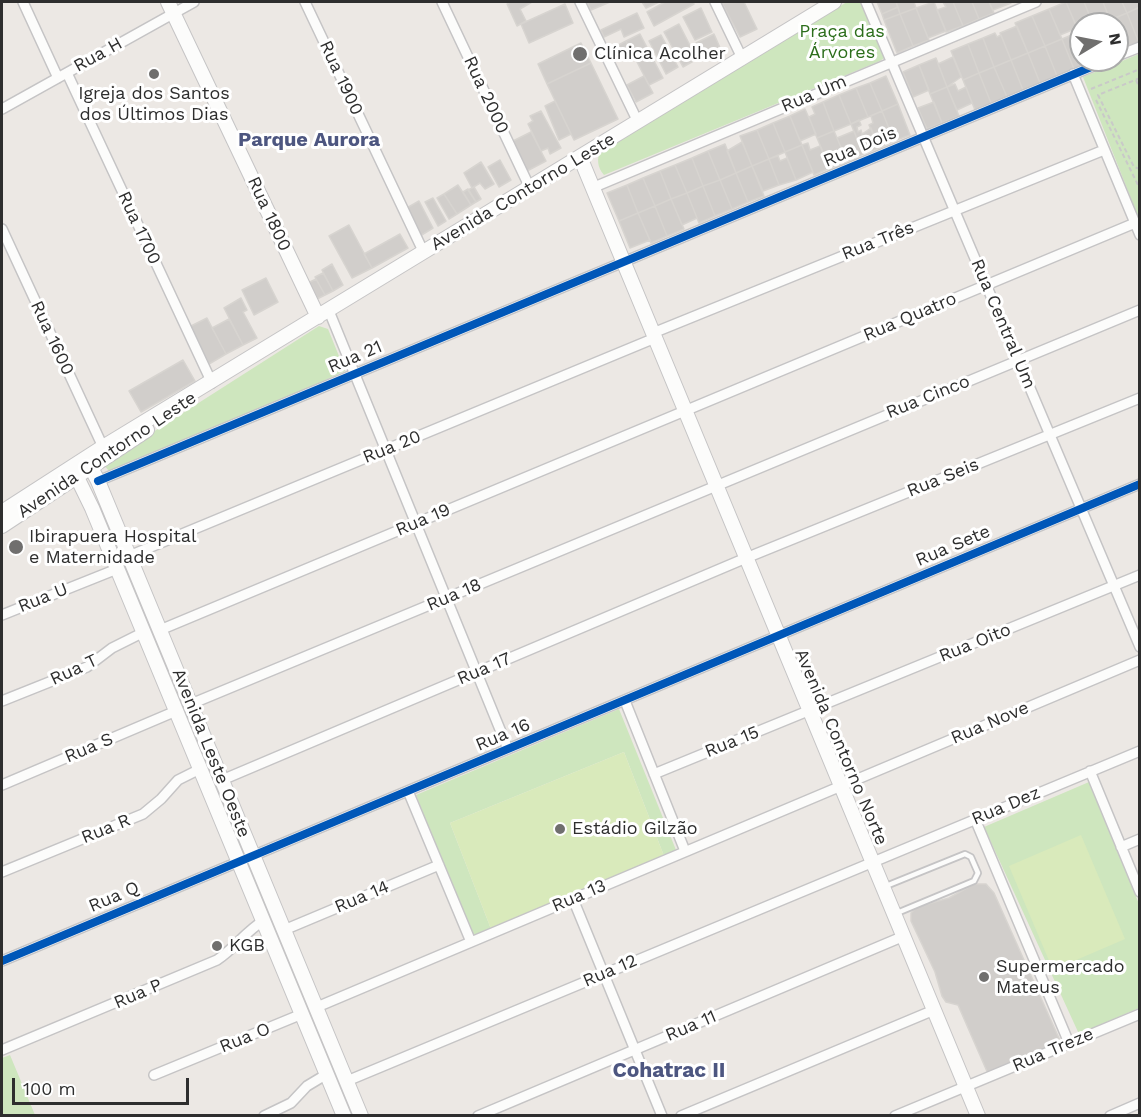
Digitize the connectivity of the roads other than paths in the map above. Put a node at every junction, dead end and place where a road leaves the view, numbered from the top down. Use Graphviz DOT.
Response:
graph roads {
  1 [pos="23,2"];
  2 [pos="194,2"];
  3 [pos="305,2"];
  4 [pos="442,2"];
  5 [pos="580,2"];
  6 [pos="715,2"];
  7 [pos="834,2"];
  8 [pos="866,2"];
  9 [pos="1036,2"];
  10 [pos="171,7"];
  11 [pos="742,58"];
  12 [pos="892,62"];
  13 [pos="1078,72"];
  14 [pos="1073,74"];
  15 [pos="62,75"];
  16 [pos="2,109"];
  17 [pos="638,122"];
  18 [pos="923,136"];
  19 [pos="1104,150"];
  20 [pos="580,157"];
  21 [pos="530,188"];
  22 [pos="592,188"];
  23 [pos="955,210"];
  24 [pos="1135,223"];
  25 [pos="2,229"];
  26 [pos="1140,235"];
  27 [pos="424,253"];
  28 [pos="623,262"];
  29 [pos="987,285"];
  30 [pos="1140,310"];
  31 [pos="324,314"];
  32 [pos="654,336"];
  33 [pos="1018,360"];
  34 [pos="355,373"];
  35 [pos="212,382"];
  36 [pos="1140,398"];
  37 [pos="685,411"];
  38 [pos="1050,435"];
  39 [pos="103,447"];
  40 [pos="386,449"];
  41 [pos="92,469"];
  42 [pos="74,473"];
  43 [pos="716,484"];
  44 [pos="1140,484"];
  45 [pos="38,503"];
  46 [pos="92,508"];
  47 [pos="1081,509"];
  48 [pos="2,512"];
  49 [pos="416,523"];
  50 [pos="2,526"];
  51 [pos="129,556"];
  52 [pos="746,558"];
  53 [pos="117,569"];
  54 [pos="1140,575"];
  55 [pos="1114,586"];
  56 [pos="446,598"];
  57 [pos="2,615"];
  58 [pos="160,630"];
  59 [pos="144,632"];
  60 [pos="779,636"];
  61 [pos="1140,647"];
  62 [pos="1140,660"];
  63 [pos="477,672"];
  64 [pos="2,701"];
  65 [pos="625,701"];
  66 [pos="191,704"];
  67 [pos="810,710"];
  68 [pos="176,711"];
  69 [pos="508,749"];
  70 [pos="1140,751"];
  71 [pos="200,769"];
  72 [pos="1090,771"];
  73 [pos="654,774"];
  74 [pos="222,780"];
  75 [pos="2,785"];
  76 [pos="841,785"];
  77 [pos="408,791"];
  78 [pos="975,819"];
  79 [pos="1140,839"];
  80 [pos="1121,847"];
  81 [pos="685,851"];
  82 [pos="254,856"];
  83 [pos="239,862"];
  84 [pos="873,862"];
  85 [pos="439,865"];
  86 [pos="2,872"];
  87 [pos="883,887"];
  88 [pos="1140,892"];
  89 [pos="573,899"];
  90 [pos="894,914"];
  91 [pos="263,921"];
  92 [pos="284,930"];
  93 [pos="904,936"];
  94 [pos="471,942"];
  95 [pos="2,961"];
  96 [pos="603,974"];
  97 [pos="317,1007"];
  98 [pos="934,1010"];
  99 [pos="302,1014"];
  100 [pos="1140,1014"];
  101 [pos="1069,1043"];
  102 [pos="2,1050"];
  103 [pos="635,1050"];
  104 [pos="327,1074"];
  105 [pos="154,1075"];
  106 [pos="347,1081"];
  107 [pos="966,1086"];
  108 [pos="1140,1103"];
  109 [pos="264,1116"];
  110 [pos="344,1116"];
  111 [pos="362,1116"];
  112 [pos="478,1116"];
  113 [pos="662,1116"];
  114 [pos="681,1116"];
  115 [pos="896,1116"];
  116 [pos="978,1116"];
  117 [pos="1110,1116"];
  1 -- 15 [label="street"];
  2 -- 10 [label="street, Rua H"];
  3 -- 27 [label="street, Rua 1900"];
  4 -- 21 [label="street, Rua 2000"];
  5 -- 17 [label="street"];
  6 -- 11 [label="street"];
  7 -- 11 [label="main road, Avenida Contorno Leste"];
  8 -- 12 [label="street, Rua Central Um"];
  9 -- 12 [label="street, Rua Um"];
  10 -- 15 [label="street, Rua H"];
  10 -- 31 [label="main road, Rua 1800"];
  11 -- 17 [label="main road, Avenida Contorno Leste"];
  12 -- 18 [label="street, Rua Central Um"];
  12 -- 22 [label="street, Rua Um"];
  13 -- 14 [label="street, Rua Dois"];
  14 -- 18 [label="street, Rua Dois"];
  14 -- 19 [label="street"];
  15 -- 16 [label="street, Rua H"];
  15 -- 35 [label="street, Rua 1700"];
  17 -- 20 [label="main road, Avenida Contorno Leste"];
  18 -- 23 [label="street, Rua Central Um"];
  18 -- 28 [label="street, Rua Dois"];
  19 -- 23 [label="street, Rua Três"];
  19 -- 24 [label="street"];
  20 -- 21 [label="main road, Avenida Contorno Leste"];
  20 -- 22 [label="main road, Avenida Contorno Norte"];
  21 -- 27 [label="main road, Avenida Contorno Leste"];
  22 -- 28 [label="main road, Avenida Contorno Norte"];
  23 -- 29 [label="street, Rua Central Um"];
  23 -- 32 [label="street, Rua Três"];
  24 -- 26 [label="street"];
  24 -- 29 [label="street, Rua Quatro"];
  25 -- 39 [label="street, Rua 1600"];
  27 -- 31 [label="main road, Avenida Contorno Leste"];
  28 -- 32 [label="main road, Avenida Contorno Norte"];
  28 -- 34 [label="street, Rua 21"];
  29 -- 33 [label="street, Rua Central Um"];
  29 -- 37 [label="street, Rua Quatro"];
  30 -- 33 [label="street, Rua Cinco"];
  31 -- 34 [label="street"];
  31 -- 35 [label="main road, Avenida Contorno Leste"];
  32 -- 37 [label="main road, Avenida Contorno Norte"];
  32 -- 40 [label="street, Rua 20"];
  33 -- 38 [label="street, Rua Central Um"];
  33 -- 43 [label="street, Rua Cinco"];
  34 -- 40 [label="street"];
  34 -- 41 [label="street, Rua 21"];
  35 -- 39 [label="main road, Avenida Contorno Leste"];
  35 -- 41 [label="main road, Avenida Contorno Leste"];
  36 -- 38 [label="street, Rua Seis"];
  37 -- 43 [label="main road, Avenida Contorno Norte"];
  37 -- 49 [label="street, Rua 19"];
  38 -- 47 [label="street, Rua Central Um"];
  38 -- 52 [label="street, Rua Seis"];
  39 -- 41 [label="main road, Avenida Contorno Leste"];
  40 -- 49 [label="street"];
  40 -- 51 [label="street, Rua 20"];
  41 -- 42 [label="main road, Avenida Contorno Leste"];
  41 -- 51 [label="main road, Avenida Leste Oeste"];
  42 -- 45 [label="main road, Avenida Contorno Leste"];
  42 -- 46 [label="main road, Avenida Leste Oeste"];
  42 -- 48 [label="main road, Avenida Contorno Leste"];
  43 -- 52 [label="main road, Avenida Contorno Norte"];
  43 -- 56 [label="street, Rua 18"];
  44 -- 47 [label="street, Rua Sete"];
  45 -- 46 [label="main road"];
  45 -- 50 [label="main road, Avenida Contorno Leste"];
  46 -- 53 [label="main road, Avenida Leste Oeste"];
  47 -- 55 [label="street, Rua Central Um"];
  47 -- 60 [label="street, Rua Sete"];
  49 -- 56 [label="street"];
  49 -- 58 [label="street, Rua 19"];
  51 -- 58 [label="main road, Avenida Leste Oeste"];
  52 -- 60 [label="main road, Avenida Contorno Norte"];
  52 -- 63 [label="street, Rua 17"];
  53 -- 57 [label="street, Rua U"];
  53 -- 59 [label="main road, Avenida Leste Oeste"];
  54 -- 55 [label="street, Rua Oito"];
  55 -- 61 [label="street, Rua Central Um"];
  55 -- 67 [label="street, Rua Oito"];
  56 -- 63 [label="street"];
  56 -- 66 [label="street, Rua 18"];
  58 -- 66 [label="main road, Avenida Leste Oeste"];
  59 -- 64 [label="street, Rua T"];
  59 -- 68 [label="main road, Avenida Leste Oeste"];
  60 -- 65 [label="street, Rua 16"];
  60 -- 67 [label="main road, Avenida Contorno Norte"];
  62 -- 76 [label="street, Rua Nove"];
  63 -- 69 [label="street"];
  63 -- 74 [label="street, Rua 17"];
  65 -- 69 [label="street, Rua 16"];
  65 -- 73 [label="street"];
  66 -- 74 [label="main road, Avenida Leste Oeste"];
  67 -- 73 [label="street, Rua 15"];
  67 -- 76 [label="main road, Avenida Contorno Norte"];
  68 -- 71 [label="main road, Avenida Leste Oeste"];
  68 -- 75 [label="street, Rua S"];
  69 -- 77 [label="street, Rua 16"];
  70 -- 72 [label="street, Rua Dez"];
  71 -- 83 [label="main road, Avenida Leste Oeste"];
  71 -- 86 [label="street, Rua R"];
  72 -- 78 [label="street, Rua Dez"];
  72 -- 80 [label="street"];
  73 -- 81 [label="street"];
  74 -- 82 [label="main road, Avenida Leste Oeste"];
  76 -- 81 [label="street, Rua 13"];
  76 -- 84 [label="main road, Avenida Contorno Norte"];
  77 -- 82 [label="street, Rua 16"];
  77 -- 85 [label="street"];
  78 -- 84 [label="street, Rua Dez"];
  78 -- 101 [label="street"];
  79 -- 80 [label="street"];
  80 -- 88 [label="street"];
  81 -- 89 [label="street, Rua 13"];
  82 -- 83 [label="street, Rua 16"];
  82 -- 92 [label="main road, Avenida Leste Oeste"];
  83 -- 91 [label="main road, Avenida Leste Oeste"];
  83 -- 95 [label="street, Rua Q"];
  84 -- 87 [label="main road, Avenida Contorno Norte"];
  84 -- 96 [label="street, Rua 12"];
  85 -- 92 [label="street, Rua 14"];
  85 -- 94 [label="street"];
  87 -- 90 [label="main road, Avenida Contorno Norte"];
  87 -- 90 [label="lane"];
  89 -- 94 [label="street, Rua 13"];
  89 -- 96 [label="street"];
  90 -- 93 [label="main road, Avenida Contorno Norte"];
  91 -- 99 [label="main road, Avenida Leste Oeste"];
  91 -- 102 [label="street, Rua P"];
  92 -- 97 [label="main road, Avenida Leste Oeste"];
  93 -- 98 [label="main road, Avenida Contorno Norte"];
  93 -- 103 [label="street, Rua 11"];
  94 -- 97 [label="street, Rua 13"];
  96 -- 103 [label="street"];
  96 -- 106 [label="street, Rua 12"];
  97 -- 106 [label="main road, Avenida Leste Oeste"];
  98 -- 107 [label="main road, Avenida Contorno Norte"];
  98 -- 114 [label="street"];
  99 -- 104 [label="main road, Avenida Leste Oeste"];
  99 -- 105 [label="street, Rua O"];
  100 -- 101 [label="street, Rua Treze"];
  101 -- 107 [label="street, Rua Treze"];
  103 -- 112 [label="street, Rua 11"];
  103 -- 113 [label="street"];
  104 -- 109 [label="street"];
  104 -- 110 [label="main road, Avenida Leste Oeste"];
  106 -- 111 [label="main road, Avenida Leste Oeste"];
  107 -- 115 [label="street"];
  107 -- 116 [label="main road, Avenida Contorno Norte"];
  108 -- 117 [label="street"];
}
